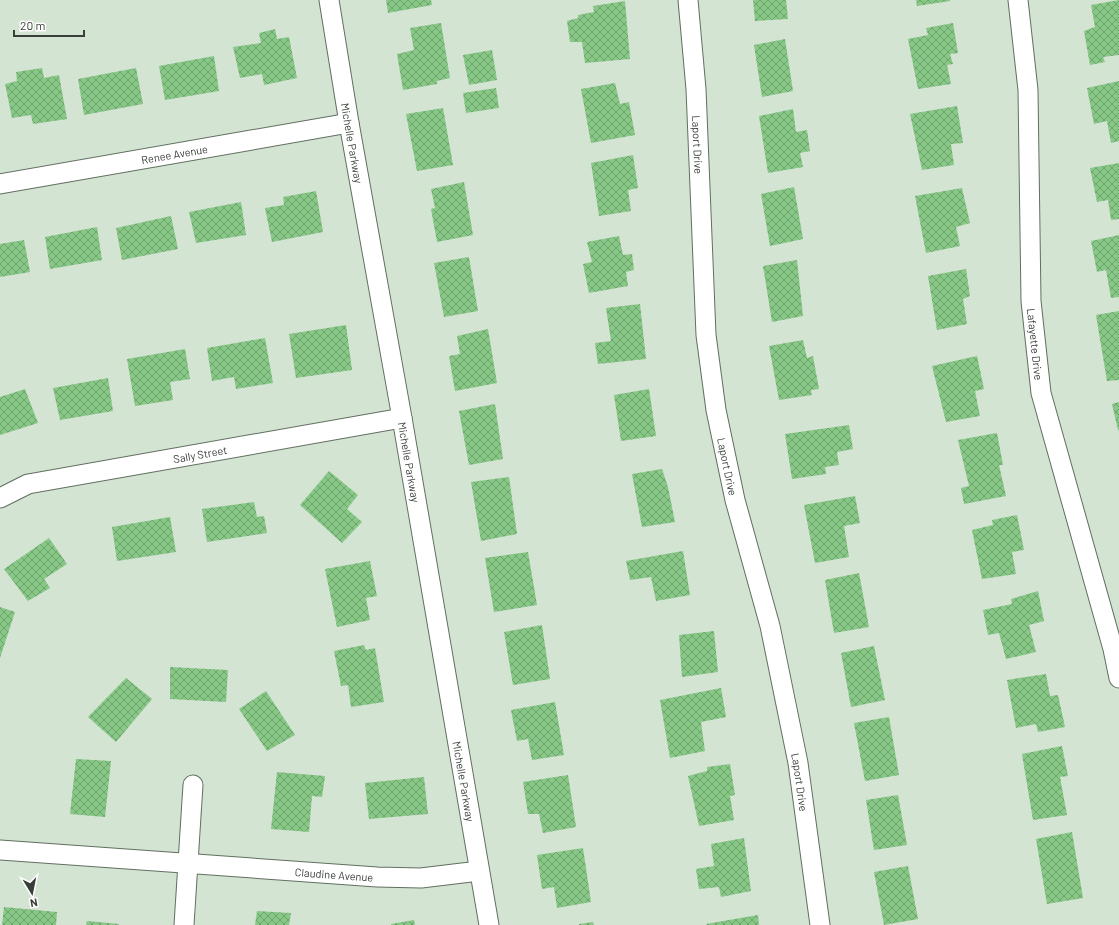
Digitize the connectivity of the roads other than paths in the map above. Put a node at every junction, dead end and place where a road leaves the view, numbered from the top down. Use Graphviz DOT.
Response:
graph roads {
  1 [pos="329,0"];
  2 [pos="688,0"];
  3 [pos="1018,0"];
  4 [pos="349,123"];
  5 [pos="0,184"];
  6 [pos="402,418"];
  7 [pos="0,498"];
  8 [pos="1119,678"];
  9 [pos="193,785"];
  10 [pos="0,850"];
  11 [pos="189,864"];
  12 [pos="479,871"];
  13 [pos="184,925"];
  14 [pos="489,925"];
  15 [pos="820,925"];
  1 -- 4 [label="street, Michelle Parkway"];
  2 -- 15 [label="street, Laport Drive"];
  3 -- 8 [label="street, Lafayette Drive"];
  4 -- 5 [label="street, Renee Avenue"];
  4 -- 6 [label="street, Michelle Parkway"];
  6 -- 7 [label="street, Sally Street"];
  6 -- 12 [label="street, Michelle Parkway"];
  9 -- 11 [label="street"];
  10 -- 11 [label="street, Claudine Avenue"];
  11 -- 12 [label="street, Claudine Avenue"];
  11 -- 13 [label="street"];
  12 -- 14 [label="street, Michelle Parkway"];
}
